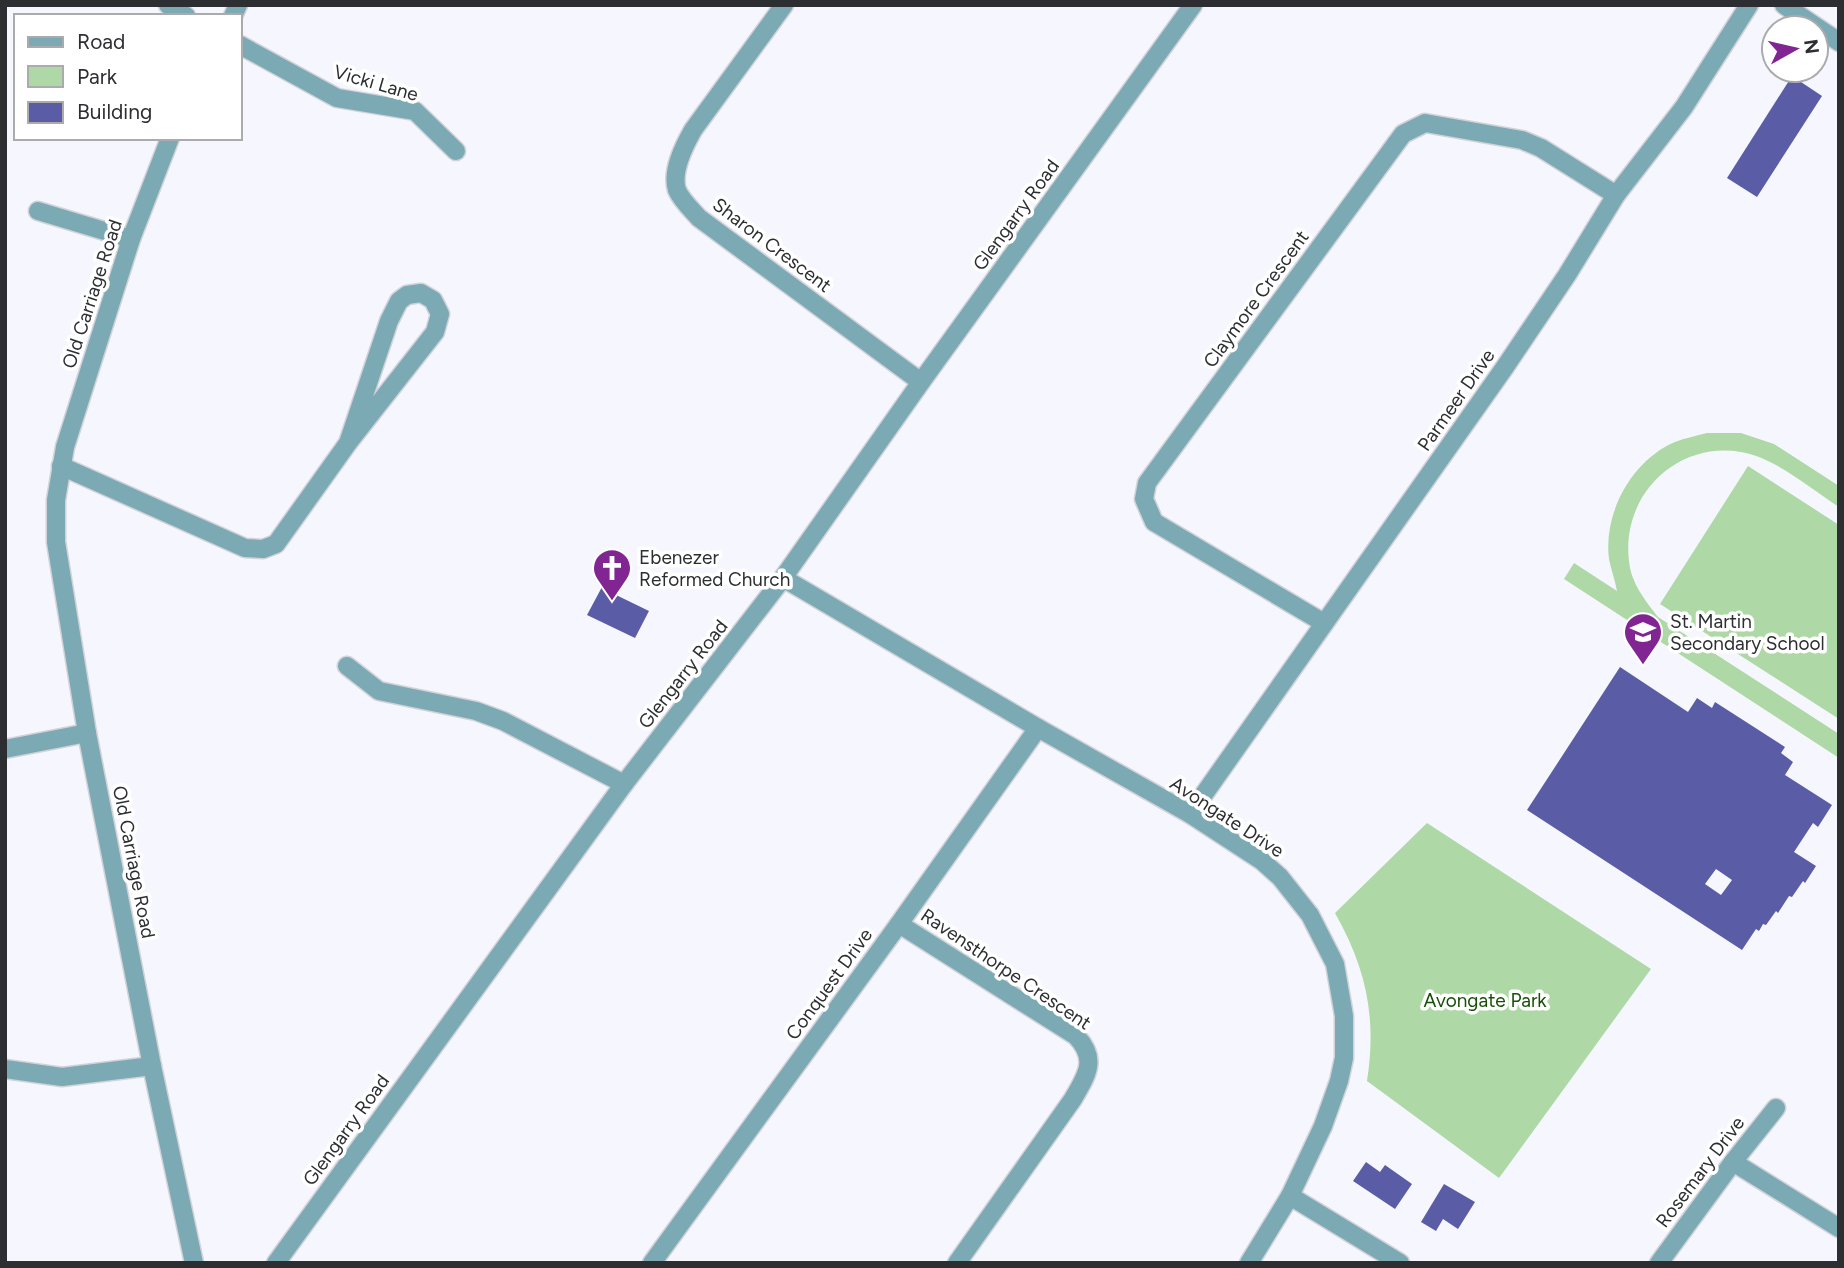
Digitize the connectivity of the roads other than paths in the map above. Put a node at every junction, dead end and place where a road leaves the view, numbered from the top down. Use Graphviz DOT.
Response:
graph roads {
  1 [pos="784,5"];
  2 [pos="1193,5"];
  3 [pos="1749,5"];
  4 [pos="1784,5"];
  5 [pos="1839,42"];
  6 [pos="242,47"];
  7 [pos="169,140"];
  8 [pos="456,151"];
  9 [pos="1616,195"];
  10 [pos="38,211"];
  11 [pos="131,239"];
  12 [pos="921,382"];
  13 [pos="348,443"];
  14 [pos="61,466"];
  15 [pos="783,578"];
  16 [pos="1324,623"];
  17 [pos="347,666"];
  18 [pos="1038,728"];
  19 [pos="87,733"];
  20 [pos="5,749"];
  21 [pos="624,784"];
  22 [pos="1190,814"];
  23 [pos="899,924"];
  24 [pos="152,1066"];
  25 [pos="5,1069"];
  26 [pos="1776,1108"];
  27 [pos="1733,1162"];
  28 [pos="1290,1196"];
  29 [pos="1839,1228"];
  30 [pos="194,1263"];
  31 [pos="276,1263"];
  32 [pos="652,1263"];
  33 [pos="957,1263"];
  34 [pos="1249,1263"];
  35 [pos="1400,1263"];
  36 [pos="1659,1263"];
  1 -- 12 [label="street, Sharon Crescent"];
  2 -- 12 [label="street, Glengarry Road"];
  3 -- 9 [label="street, Parmeer Drive"];
  4 -- 5 [label="street"];
  6 -- 8 [label="street, Vicki Lane"];
  7 -- 11 [label="street, Old Carriage Road"];
  9 -- 16 [label="street, Parmeer Drive"];
  9 -- 16 [label="street, Claymore Crescent"];
  10 -- 11 [label="street"];
  11 -- 14 [label="street, Old Carriage Road"];
  12 -- 15 [label="street, Glengarry Road"];
  13 -- 13 [label="street"];
  13 -- 14 [label="street"];
  14 -- 19 [label="street, Old Carriage Road"];
  15 -- 18 [label="street, Avongate Drive"];
  15 -- 21 [label="street, Glengarry Road"];
  16 -- 22 [label="street, Parmeer Drive"];
  17 -- 21 [label="street"];
  18 -- 22 [label="street, Avongate Drive"];
  18 -- 23 [label="street, Conquest Drive"];
  19 -- 20 [label="street"];
  19 -- 24 [label="street, Old Carriage Road"];
  21 -- 31 [label="street, Glengarry Road"];
  22 -- 28 [label="street, Avongate Drive"];
  23 -- 32 [label="street, Conquest Drive"];
  23 -- 33 [label="street, Ravensthorpe Crescent"];
  24 -- 25 [label="street"];
  24 -- 30 [label="street, Old Carriage Road"];
  26 -- 27 [label="street, Rosemary Drive"];
  27 -- 29 [label="street"];
  27 -- 36 [label="street, Rosemary Drive"];
  28 -- 34 [label="street, Avongate Drive"];
  28 -- 35 [label="street"];
}
